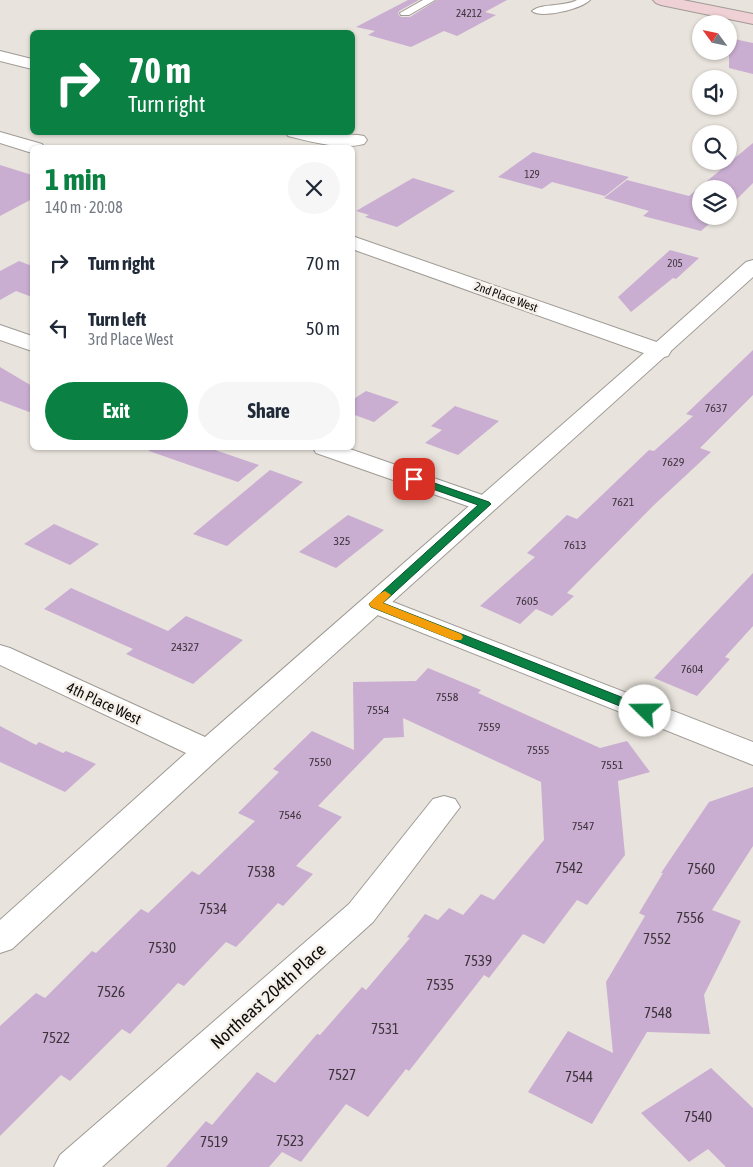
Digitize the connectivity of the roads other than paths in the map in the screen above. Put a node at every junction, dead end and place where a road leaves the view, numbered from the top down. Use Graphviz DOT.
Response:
graph roads {
  1 [pos="430,0"];
  2 [pos="585,0"];
  3 [pos="661,0"];
  4 [pos="537,11"];
  5 [pos="405,13"];
  6 [pos="753,18"];
  7 [pos="0,56"];
  8 [pos="30,64"];
  9 [pos="306,135"];
  10 [pos="0,137"];
  11 [pos="358,140"];
  12 [pos="30,146"];
  13 [pos="355,243"];
  14 [pos="753,266"];
  15 [pos="0,332"];
  16 [pos="30,343"];
  17 [pos="660,351"];
  18 [pos="331,450"];
  19 [pos="485,504"];
  20 [pos="375,604"];
  21 [pos="0,654"];
  22 [pos="208,751"];
  23 [pos="753,754"];
  24 [pos="444,807"];
  25 [pos="0,940"];
  26 [pos="74,1167"];
  1 -- 5 [label="lane"];
  2 -- 4 [label="lane"];
  3 -- 6 [label="main road"];
  7 -- 8 [label="street"];
  9 -- 11 [label="street"];
  10 -- 12 [label="street"];
  13 -- 17 [label="street, 2nd Place West"];
  14 -- 17 [label="street"];
  15 -- 16 [label="street"];
  17 -- 19 [label="street"];
  18 -- 19 [label="street"];
  19 -- 20 [label="street"];
  20 -- 22 [label="street"];
  20 -- 23 [label="street"];
  21 -- 22 [label="street, 4th Place West"];
  22 -- 25 [label="street"];
  24 -- 26 [label="street, Northeast 204th Place"];
}
